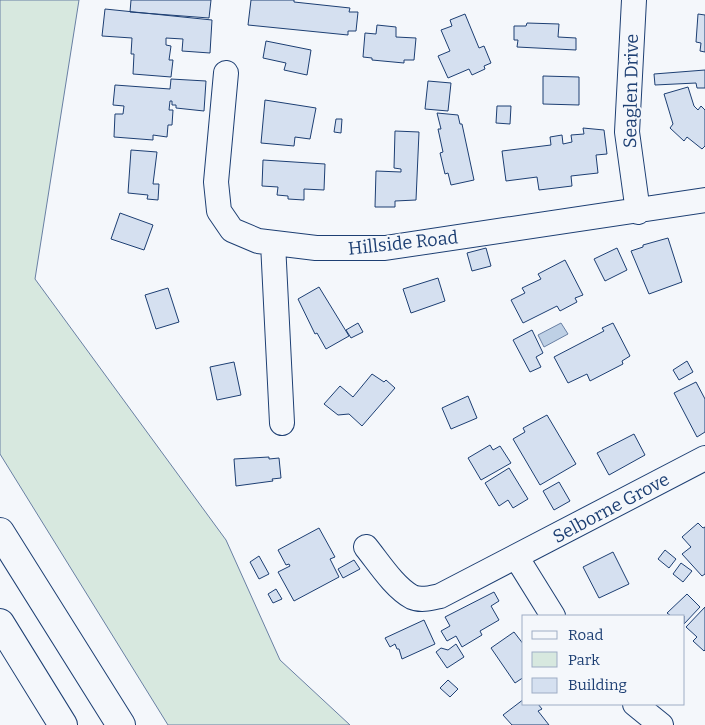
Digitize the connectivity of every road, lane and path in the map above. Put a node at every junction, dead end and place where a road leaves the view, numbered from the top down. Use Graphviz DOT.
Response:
graph roads {
  1 [pos="634,0"];
  2 [pos="226,73"];
  3 [pos="705,200"];
  4 [pos="638,212"];
  5 [pos="273,243"];
  6 [pos="282,423"];
  7 [pos="705,458"];
  8 [pos="0,532"];
  9 [pos="366,547"];
  10 [pos="517,558"];
  11 [pos="552,615"];
  12 [pos="0,623"];
  13 [pos="636,705"];
  14 [pos="63,725"];
  15 [pos="121,725"];
  16 [pos="661,725"];
  1 -- 4 [label="street, Seaglen Drive"];
  2 -- 5 [label="street, Hillside Road"];
  3 -- 4 [label="street, Hillside Road"];
  4 -- 5 [label="street, Hillside Road"];
  5 -- 6 [label="street"];
  7 -- 10 [label="street, Selborne Grove"];
  8 -- 15 [label="highway"];
  9 -- 10 [label="street, Selborne Grove"];
  10 -- 11 [label="street"];
  12 -- 14 [label="highway"];
  13 -- 16 [label="street"];
}
